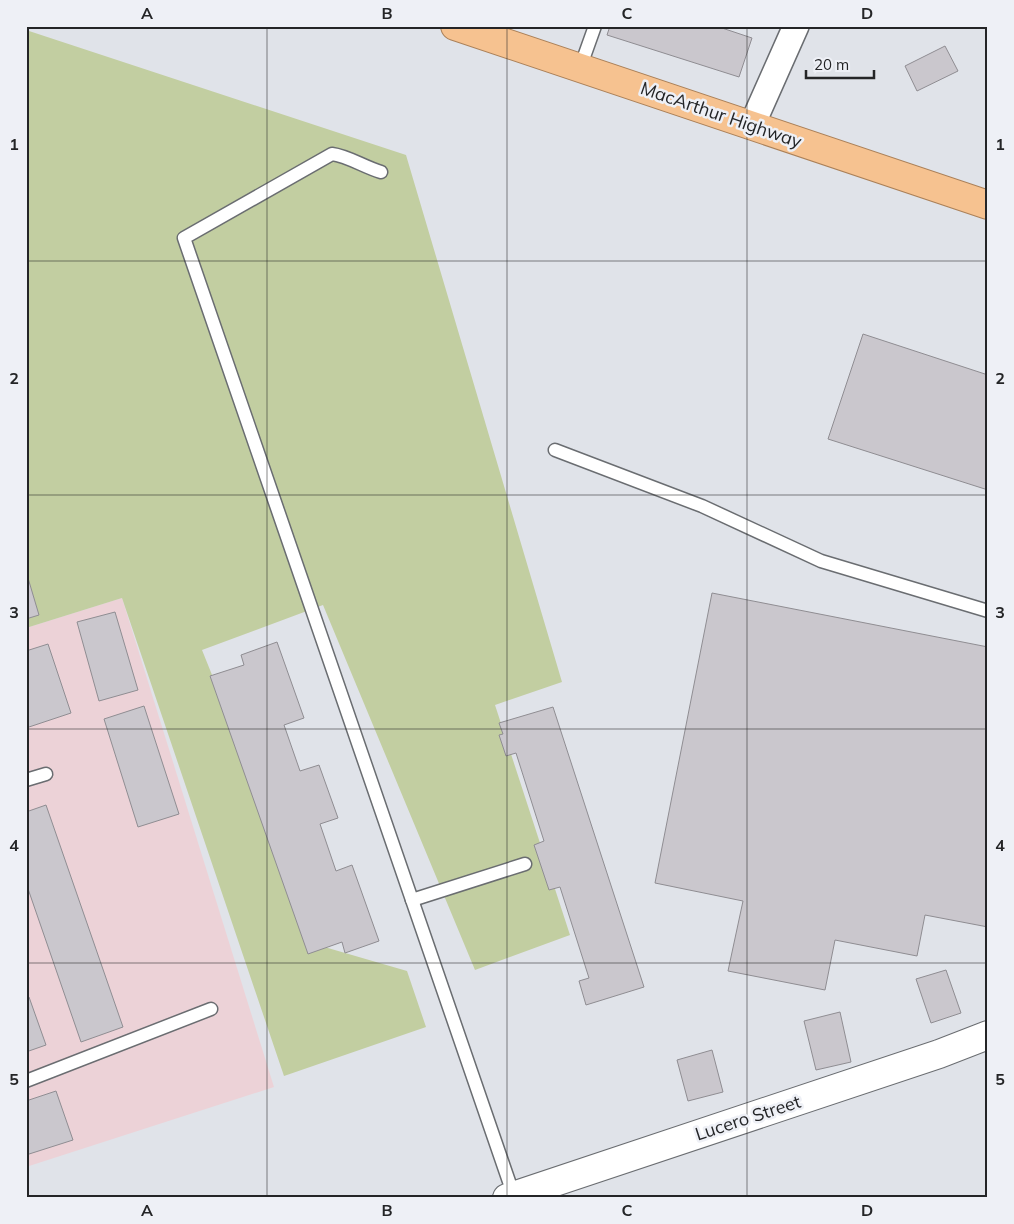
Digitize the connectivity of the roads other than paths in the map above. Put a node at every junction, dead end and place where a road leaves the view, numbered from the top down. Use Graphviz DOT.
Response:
graph roads {
  1 [pos="455,26"];
  2 [pos="595,26"];
  3 [pos="796,26"];
  4 [pos="580,68"];
  5 [pos="752,126"];
  6 [pos="381,172"];
  7 [pos="988,206"];
  8 [pos="555,450"];
  9 [pos="988,611"];
  10 [pos="46,774"];
  11 [pos="26,780"];
  12 [pos="525,864"];
  13 [pos="412,900"];
  14 [pos="211,1010"];
  15 [pos="988,1034"];
  16 [pos="26,1081"];
  17 [pos="510,1197"];
  1 -- 4 [label="highway, MacArthur Highway"];
  2 -- 4 [label="lane"];
  3 -- 5 [label="street"];
  4 -- 5 [label="highway, MacArthur Highway"];
  5 -- 7 [label="highway, MacArthur Highway"];
  6 -- 13 [label="lane"];
  8 -- 9 [label="lane"];
  10 -- 11 [label="lane"];
  12 -- 13 [label="lane"];
  13 -- 17 [label="lane"];
  14 -- 16 [label="lane"];
  15 -- 17 [label="street, Lucero Street"];
}
